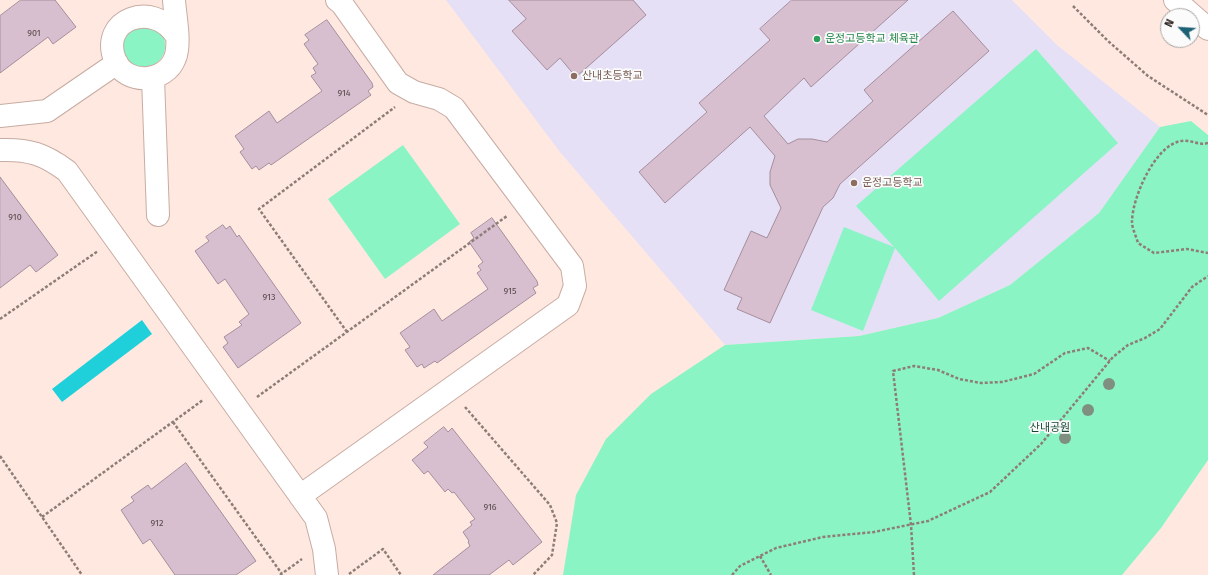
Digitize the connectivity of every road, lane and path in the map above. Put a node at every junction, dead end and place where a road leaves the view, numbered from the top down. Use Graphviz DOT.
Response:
graph roads {
  1 [pos="174,0"];
  2 [pos="337,0"];
  3 [pos="1175,0"];
  4 [pos="1073,6"];
  5 [pos="144,7"];
  6 [pos="1208,28"];
  7 [pos="176,35"];
  8 [pos="117,63"];
  9 [pos="153,78"];
  10 [pos="414,92"];
  11 [pos="1208,115"];
  12 [pos="0,116"];
  13 [pos="1208,143"];
  14 [pos="0,150"];
  15 [pos="525,203"];
  16 [pos="158,215"];
  17 [pos="116,239"];
  18 [pos="1208,253"];
  19 [pos="1208,276"];
  20 [pos="0,319"];
  21 [pos="347,332"];
  22 [pos="1110,361"];
  23 [pos="222,386"];
  24 [pos="450,390"];
  25 [pos="238,410"];
  26 [pos="173,422"];
  27 [pos="0,456"];
  28 [pos="300,496"];
  29 [pos="42,517"];
  30 [pos="911,525"];
  31 [pos="760,556"];
  32 [pos="282,574"];
  33 [pos="82,575"];
  34 [pos="327,575"];
  35 [pos="347,575"];
  36 [pos="402,575"];
  37 [pos="533,575"];
  38 [pos="732,575"];
  39 [pos="771,575"];
  40 [pos="914,575"];
  1 -- 7 [label="street"];
  2 -- 10 [label="street"];
  3 -- 6 [label="street"];
  4 -- 11 [label="path"];
  5 -- 7 [label="street"];
  5 -- 8 [label="street"];
  7 -- 9 [label="street"];
  8 -- 9 [label="street"];
  8 -- 12 [label="street"];
  9 -- 16 [label="street"];
  10 -- 15 [label="street"];
  10 -- 21 [label="path"];
  13 -- 18 [label="path"];
  14 -- 17 [label="street"];
  15 -- 21 [label="path"];
  15 -- 24 [label="street"];
  17 -- 20 [label="path"];
  17 -- 23 [label="street"];
  19 -- 22 [label="path"];
  21 -- 25 [label="path"];
  22 -- 30 [label="path"];
  22 -- 30 [label="path"];
  23 -- 25 [label="street"];
  23 -- 26 [label="path"];
  24 -- 28 [label="street"];
  24 -- 37 [label="path"];
  25 -- 28 [label="street"];
  26 -- 29 [label="path"];
  26 -- 32 [label="path"];
  27 -- 29 [label="path"];
  28 -- 34 [label="street"];
  29 -- 33 [label="path"];
  30 -- 31 [label="path"];
  30 -- 40 [label="path"];
  31 -- 38 [label="path"];
  31 -- 39 [label="path"];
  35 -- 36 [label="path"];
}
